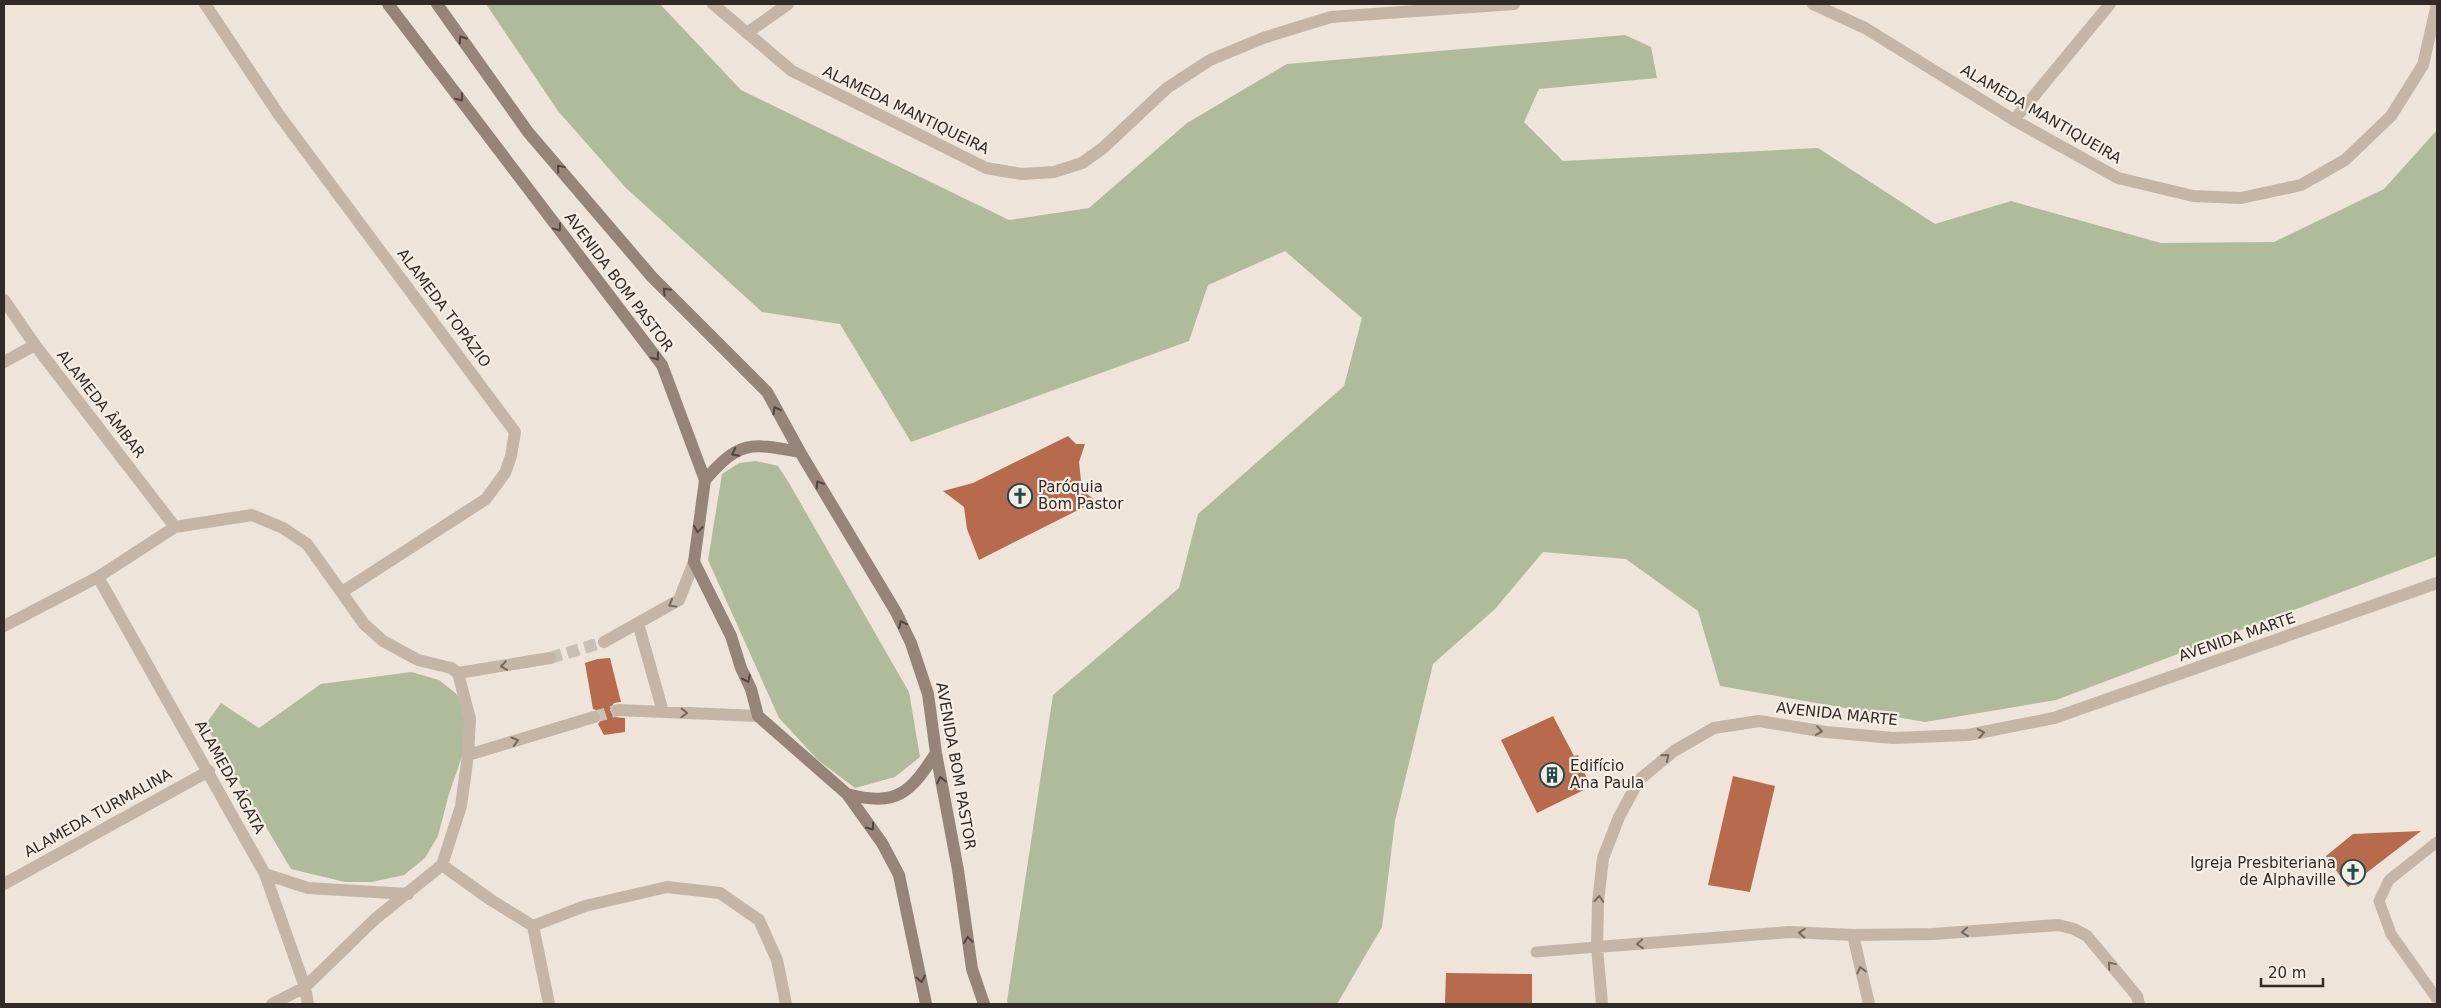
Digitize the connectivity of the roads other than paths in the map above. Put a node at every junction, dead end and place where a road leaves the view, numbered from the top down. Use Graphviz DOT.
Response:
graph roads {
  1 [pos="205,4"];
  2 [pos="388,4"];
  3 [pos="437,4"];
  4 [pos="713,4"];
  5 [pos="788,4"];
  6 [pos="1514,4"];
  7 [pos="1813,4"];
  8 [pos="2110,4"];
  9 [pos="2437,4"];
  10 [pos="747,33"];
  11 [pos="2014,120"];
  12 [pos="4,300"];
  13 [pos="35,345"];
  14 [pos="4,362"];
  15 [pos="800,452"];
  16 [pos="705,480"];
  17 [pos="175,527"];
  18 [pos="694,562"];
  19 [pos="98,577"];
  20 [pos="2437,583"];
  21 [pos="342,592"];
  22 [pos="638,623"];
  23 [pos="4,626"];
  24 [pos="604,642"];
  25 [pos="550,658"];
  26 [pos="454,671"];
  27 [pos="618,710"];
  28 [pos="663,712"];
  29 [pos="758,716"];
  30 [pos="594,717"];
  31 [pos="936,753"];
  32 [pos="468,755"];
  33 [pos="209,771"];
  34 [pos="847,794"];
  35 [pos="2437,842"];
  36 [pos="442,866"];
  37 [pos="265,874"];
  38 [pos="4,884"];
  39 [pos="408,894"];
  40 [pos="533,926"];
  41 [pos="1853,935"];
  42 [pos="1597,947"];
  43 [pos="1536,952"];
  44 [pos="305,987"];
  45 [pos="2437,999"];
  46 [pos="272,1004"];
  47 [pos="308,1004"];
  48 [pos="550,1004"];
  49 [pos="786,1004"];
  50 [pos="926,1004"];
  51 [pos="984,1004"];
  52 [pos="1602,1004"];
  53 [pos="1869,1004"];
  54 [pos="2139,1004"];
  1 -- 21 [label="street, ALAMEDA TOPÁZIO"];
  2 -- 16 [label="street, AVENIDA BOM PASTOR, one-way"];
  15 -- 3 [label="street, AVENIDA BOM PASTOR, one-way"];
  4 -- 10 [label="street, ALAMEDA MANTIQUEIRA"];
  5 -- 10 [label="street"];
  6 -- 10 [label="street, ALAMEDA MANTIQUEIRA"];
  7 -- 11 [label="street, ALAMEDA MANTIQUEIRA"];
  8 -- 11 [label="street"];
  9 -- 11 [label="street, ALAMEDA MANTIQUEIRA"];
  12 -- 13 [label="street, ALAMEDA ÂMBAR"];
  13 -- 14 [label="street"];
  13 -- 17 [label="street, ALAMEDA ÂMBAR"];
  15 -- 16 [label="street, one-way"];
  31 -- 15 [label="street, AVENIDA BOM PASTOR, one-way"];
  16 -- 18 [label="street, AVENIDA BOM PASTOR, one-way"];
  17 -- 19 [label="street"];
  17 -- 21 [label="street"];
  18 -- 22 [label="street, one-way"];
  18 -- 29 [label="street, one-way"];
  19 -- 23 [label="street"];
  19 -- 33 [label="street, ALAMEDA ÁGATA"];
  42 -- 20 [label="street, AVENIDA MARTE, one-way"];
  21 -- 26 [label="street"];
  22 -- 24 [label="street"];
  22 -- 28 [label="street"];
  25 -- 26 [label="street, one-way"];
  26 -- 32 [label="street"];
  27 -- 28 [label="street"];
  28 -- 29 [label="street, one-way"];
  29 -- 34 [label="street"];
  32 -- 30 [label="street, one-way"];
  31 -- 34 [label="street"];
  51 -- 31 [label="street, AVENIDA BOM PASTOR, one-way"];
  32 -- 36 [label="street"];
  33 -- 37 [label="street, ALAMEDA ÁGATA"];
  33 -- 38 [label="street, ALAMEDA TURMALINA"];
  34 -- 50 [label="street, one-way"];
  35 -- 45 [label="lane"];
  36 -- 39 [label="street"];
  36 -- 40 [label="street"];
  37 -- 39 [label="street"];
  37 -- 44 [label="street, ALAMEDA ÁGATA"];
  39 -- 44 [label="street"];
  40 -- 48 [label="street"];
  40 -- 49 [label="street"];
  41 -- 42 [label="street, one-way"];
  53 -- 41 [label="street, one-way"];
  54 -- 41 [label="street, one-way"];
  42 -- 43 [label="lane"];
  42 -- 52 [label="street, AVENIDA MARTE"];
  44 -- 46 [label="street"];
  44 -- 47 [label="street, ALAMEDA ÁGATA"];
}
